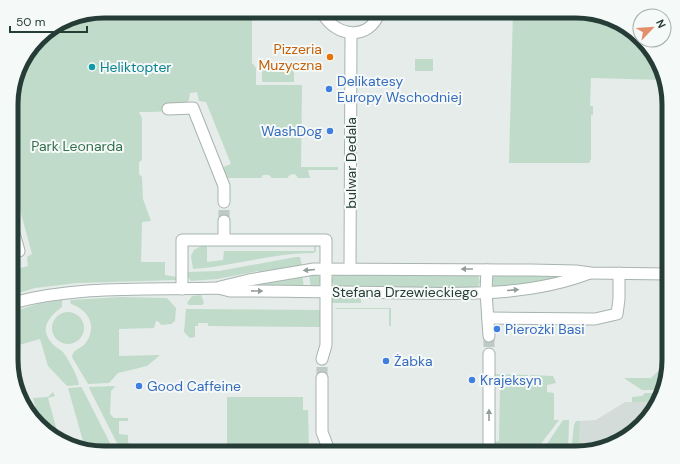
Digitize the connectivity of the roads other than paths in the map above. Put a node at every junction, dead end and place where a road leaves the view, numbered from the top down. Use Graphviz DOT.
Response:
graph roads {
  1 [pos="327,18"];
  2 [pos="376,18"];
  3 [pos="351,33"];
  4 [pos="168,109"];
  5 [pos="224,202"];
  6 [pos="224,221"];
  7 [pos="224,240"];
  8 [pos="326,269"];
  9 [pos="350,269"];
  10 [pos="487,270"];
  11 [pos="619,273"];
  12 [pos="590,274"];
  13 [pos="662,274"];
  14 [pos="218,288"];
  15 [pos="182,289"];
  16 [pos="327,292"];
  17 [pos="486,292"];
  18 [pos="18,302"];
  19 [pos="488,318"];
  20 [pos="489,336"];
  21 [pos="489,354"];
  22 [pos="322,359"];
  23 [pos="322,378"];
  24 [pos="327,446"];
  25 [pos="490,446"];
  1 -- 3 [label="street"];
  2 -- 3 [label="street"];
  3 -- 9 [label="street, bulwar Dedala"];
  4 -- 5 [label="street"];
  6 -- 7 [label="street"];
  7 -- 8 [label="street"];
  7 -- 15 [label="street"];
  8 -- 9 [label="street, Stefana Drzewieckiego"];
  8 -- 14 [label="street, Stefana Drzewieckiego, one-way"];
  8 -- 16 [label="street"];
  10 -- 9 [label="street, Stefana Drzewieckiego, one-way"];
  10 -- 12 [label="street, Stefana Drzewieckiego"];
  10 -- 17 [label="street"];
  11 -- 12 [label="street, Stefana Drzewieckiego"];
  11 -- 13 [label="street, Stefana Drzewieckiego"];
  11 -- 19 [label="street"];
  17 -- 12 [label="street, Stefana Drzewieckiego, one-way"];
  14 -- 15 [label="street, Stefana Drzewieckiego"];
  14 -- 16 [label="street, Stefana Drzewieckiego, one-way"];
  15 -- 18 [label="street, Stefana Drzewieckiego"];
  16 -- 17 [label="street, Stefana Drzewieckiego"];
  16 -- 22 [label="street"];
  17 -- 19 [label="street"];
  19 -- 20 [label="street"];
  25 -- 21 [label="street, one-way"];
  23 -- 24 [label="street"];
}
